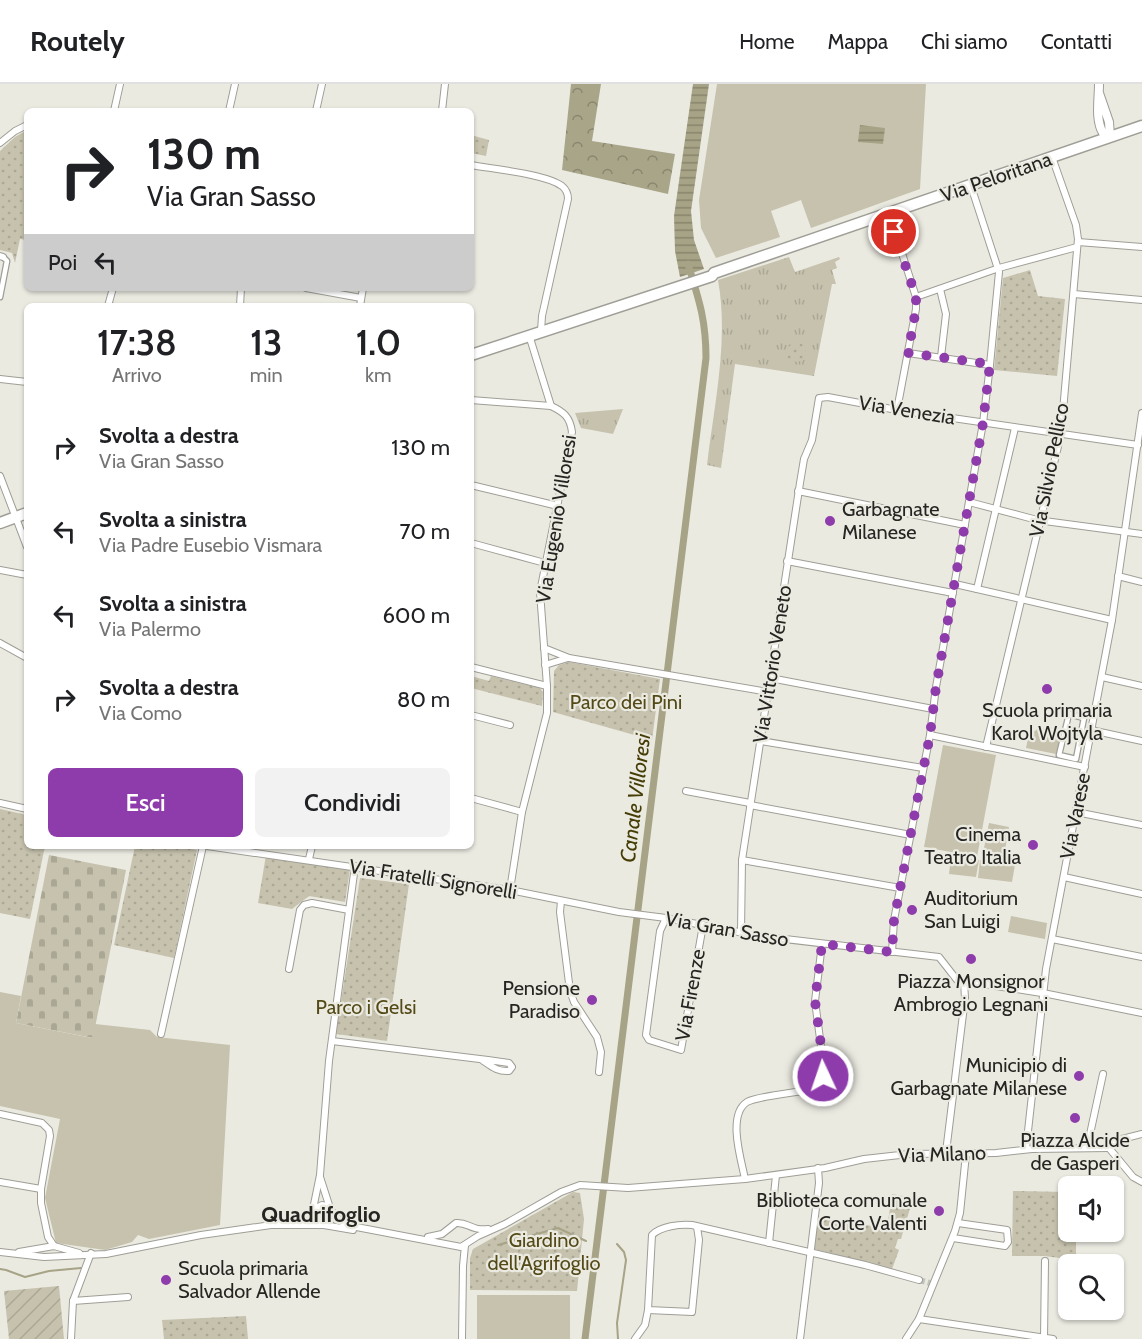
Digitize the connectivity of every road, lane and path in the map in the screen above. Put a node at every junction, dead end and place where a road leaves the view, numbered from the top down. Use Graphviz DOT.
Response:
graph roads {
  1 [pos="120,84"];
  2 [pos="235,84"];
  3 [pos="322,84"];
  4 [pos="445,84"];
  5 [pos="1099,88"];
  6 [pos="115,108"];
  7 [pos="230,108"];
  8 [pos="317,108"];
  9 [pos="442,108"];
  10 [pos="24,126"];
  11 [pos="1142,126"];
  12 [pos="1110,136"];
  13 [pos="0,143"];
  14 [pos="1052,158"];
  15 [pos="474,166"];
  16 [pos="971,186"];
  17 [pos="889,213"];
  18 [pos="1078,244"];
  19 [pos="1142,247"];
  20 [pos="2,256"];
  21 [pos="999,268"];
  22 [pos="940,289"];
  23 [pos="322,291"];
  24 [pos="362,291"];
  25 [pos="1074,294"];
  26 [pos="0,297"];
  27 [pos="916,297"];
  28 [pos="361,298"];
  29 [pos="1142,300"];
  30 [pos="360,303"];
  31 [pos="541,331"];
  32 [pos="529,335"];
  33 [pos="908,353"];
  34 [pos="474,354"];
  35 [pos="941,357"];
  36 [pos="990,364"];
  37 [pos="0,379"];
  38 [pos="24,382"];
  39 [pos="819,398"];
  40 [pos="474,402"];
  41 [pos="551,406"];
  42 [pos="897,410"];
  43 [pos="1142,413"];
  44 [pos="983,423"];
  45 [pos="1015,428"];
  46 [pos="1061,434"];
  47 [pos="1138,445"];
  48 [pos="0,477"];
  49 [pos="474,486"];
  50 [pos="798,491"];
  51 [pos="969,502"];
  52 [pos="558,506"];
  53 [pos="997,510"];
  54 [pos="24,514"];
  55 [pos="15,518"];
  56 [pos="1040,521"];
  57 [pos="0,523"];
  58 [pos="965,525"];
  59 [pos="1126,532"];
  60 [pos="1142,534"];
  61 [pos="24,540"];
  62 [pos="474,544"];
  63 [pos="787,561"];
  64 [pos="545,563"];
  65 [pos="0,570"];
  66 [pos="24,574"];
  67 [pos="1118,576"];
  68 [pos="1142,582"];
  69 [pos="955,584"];
  70 [pos="977,589"];
  71 [pos="953,594"];
  72 [pos="1022,600"];
  73 [pos="1112,620"];
  74 [pos="0,643"];
  75 [pos="544,648"];
  76 [pos="24,656"];
  77 [pos="569,658"];
  78 [pos="545,665"];
  79 [pos="474,668"];
  80 [pos="1102,677"];
  81 [pos="770,678"];
  82 [pos="547,686"];
  83 [pos="1142,686"];
  84 [pos="768,692"];
  85 [pos="933,710"];
  86 [pos="474,716"];
  87 [pos="510,724"];
  88 [pos="1092,730"];
  89 [pos="930,735"];
  90 [pos="760,741"];
  91 [pos="1142,741"];
  92 [pos="986,747"];
  93 [pos="1076,759"];
  94 [pos="1085,767"];
  95 [pos="922,768"];
  96 [pos="686,791"];
  97 [pos="474,799"];
  98 [pos="0,803"];
  99 [pos="750,804"];
  100 [pos="24,808"];
  101 [pos="522,812"];
  102 [pos="1076,812"];
  103 [pos="1142,825"];
  104 [pos="911,835"];
  105 [pos="204,849"];
  106 [pos="229,849"];
  107 [pos="311,849"];
  108 [pos="309,859"];
  109 [pos="742,860"];
  110 [pos="355,866"];
  111 [pos="1064,877"];
  112 [pos="900,888"];
  113 [pos="510,890"];
  114 [pos="1142,894"];
  115 [pos="561,901"];
  116 [pos="350,910"];
  117 [pos="622,913"];
  118 [pos="666,918"];
  119 [pos="703,925"];
  120 [pos="741,932"];
  121 [pos="1052,939"];
  122 [pos="822,944"];
  123 [pos="892,952"];
  124 [pos="1142,957"];
  125 [pos="289,969"];
  126 [pos="964,982"];
  127 [pos="974,984"];
  128 [pos="1042,993"];
  129 [pos="965,998"];
  130 [pos="1142,1013"];
  131 [pos="161,1034"];
  132 [pos="332,1041"];
  133 [pos="482,1060"];
  134 [pos="599,1072"];
  135 [pos="1102,1074"];
  136 [pos="0,1114"];
  137 [pos="1142,1134"];
  138 [pos="1087,1148"];
  139 [pos="1109,1148"];
  140 [pos="1026,1149"];
  141 [pos="946,1152"];
  142 [pos="966,1154"];
  143 [pos="818,1168"];
  144 [pos="320,1175"];
  145 [pos="776,1175"];
  146 [pos="745,1179"];
  147 [pos="0,1182"];
  148 [pos="1142,1182"];
  149 [pos="41,1189"];
  150 [pos="314,1209"];
  151 [pos="331,1210"];
  152 [pos="313,1220"];
  153 [pos="958,1223"];
  154 [pos="302,1225"];
  155 [pos="322,1225"];
  156 [pos="469,1227"];
  157 [pos="697,1227"];
  158 [pos="495,1228"];
  159 [pos="705,1229"];
  160 [pos="370,1230"];
  161 [pos="447,1231"];
  162 [pos="48,1237"];
  163 [pos="416,1238"];
  164 [pos="953,1238"];
  165 [pos="699,1240"];
  166 [pos="468,1243"];
  167 [pos="769,1243"];
  168 [pos="54,1246"];
  169 [pos="455,1246"];
  170 [pos="43,1248"];
  171 [pos="0,1252"];
  172 [pos="9,1253"];
  173 [pos="88,1253"];
  174 [pos="811,1253"];
  175 [pos="44,1257"];
  176 [pos="1045,1261"];
  177 [pos="463,1266"];
  178 [pos="920,1280"];
  179 [pos="128,1297"];
  180 [pos="73,1301"];
  181 [pos="648,1310"];
  182 [pos="919,1319"];
  183 [pos="995,1331"];
  184 [pos="1044,1338"];
  185 [pos="70,1339"];
  186 [pos="462,1339"];
  187 [pos="635,1339"];
  188 [pos="800,1339"];
  189 [pos="906,1339"];
  190 [pos="993,1339"];
  191 [pos="1053,1339"];
  1 -- 6 [label="street"];
  2 -- 7 [label="street"];
  3 -- 8 [label="street"];
  4 -- 9 [label="street"];
  5 -- 12 [label="street"];
  10 -- 13 [label="street"];
  11 -- 12 [label="main road, Via Peloritana"];
  12 -- 14 [label="main road, Via Peloritana"];
  14 -- 16 [label="main road, Via Peloritana"];
  14 -- 18 [label="street, Via Silvio Pellico"];
  15 -- 31 [label="street"];
  16 -- 17 [label="main road, Via Peloritana"];
  16 -- 21 [label="street"];
  17 -- 27 [label="street"];
  17 -- 31 [label="main road, Via Peloritana"];
  18 -- 19 [label="street"];
  18 -- 21 [label="street"];
  18 -- 25 [label="street, Via Silvio Pellico"];
  20 -- 26 [label="street"];
  21 -- 22 [label="street"];
  21 -- 36 [label="street"];
  22 -- 27 [label="street"];
  22 -- 35 [label="street"];
  23 -- 28 [label="street"];
  24 -- 28 [label="street"];
  25 -- 29 [label="street"];
  25 -- 46 [label="street, Via Silvio Pellico"];
  27 -- 33 [label="street"];
  28 -- 30 [label="street"];
  31 -- 32 [label="main road, Via Peloritana"];
  32 -- 34 [label="main road, Via Peloritana"];
  32 -- 41 [label="street, Via Eugenio Villoresi"];
  33 -- 35 [label="street"];
  33 -- 42 [label="street"];
  35 -- 36 [label="street"];
  36 -- 44 [label="street"];
  37 -- 38 [label="street"];
  39 -- 42 [label="street, Via Venezia"];
  39 -- 50 [label="street, Via Vittorio Veneto"];
  40 -- 41 [label="street, Via Eugenio Villoresi"];
  41 -- 52 [label="street, Via Eugenio Villoresi"];
  42 -- 44 [label="street, Via Venezia"];
  43 -- 47 [label="street, Via Varese"];
  44 -- 45 [label="street, Via Venezia"];
  44 -- 51 [label="street"];
  45 -- 46 [label="street, Via Venezia"];
  45 -- 53 [label="street"];
  46 -- 47 [label="street, Via Venezia"];
  46 -- 56 [label="street, Via Silvio Pellico"];
  47 -- 59 [label="street, Via Varese"];
  48 -- 55 [label="street"];
  49 -- 52 [label="street"];
  50 -- 58 [label="street"];
  50 -- 63 [label="street, Via Vittorio Veneto"];
  51 -- 53 [label="street"];
  51 -- 58 [label="street"];
  52 -- 64 [label="street, Via Eugenio Villoresi"];
  53 -- 56 [label="street"];
  53 -- 70 [label="street"];
  54 -- 55 [label="main road"];
  55 -- 57 [label="main road"];
  55 -- 61 [label="street"];
  56 -- 59 [label="street"];
  56 -- 72 [label="street, Via Silvio Pellico"];
  58 -- 69 [label="street"];
  59 -- 60 [label="street"];
  59 -- 67 [label="street, Via Varese"];
  62 -- 64 [label="street"];
  63 -- 71 [label="street"];
  63 -- 81 [label="street, Via Vittorio Veneto"];
  64 -- 75 [label="street, Via Eugenio Villoresi"];
  65 -- 66 [label="street"];
  67 -- 68 [label="street"];
  67 -- 73 [label="street, Via Varese"];
  69 -- 70 [label="street"];
  69 -- 71 [label="street"];
  70 -- 72 [label="street"];
  71 -- 85 [label="street"];
  72 -- 73 [label="street"];
  72 -- 92 [label="street, Via Silvio Pellico"];
  73 -- 80 [label="street, Via Varese"];
  74 -- 76 [label="street"];
  75 -- 77 [label="street"];
  75 -- 78 [label="street, Via Eugenio Villoresi"];
  77 -- 78 [label="street"];
  77 -- 84 [label="street"];
  78 -- 82 [label="street, Via Eugenio Villoresi"];
  79 -- 82 [label="street"];
  80 -- 83 [label="street"];
  80 -- 88 [label="street, Via Varese"];
  81 -- 84 [label="street, Via Vittorio Veneto"];
  81 -- 85 [label="street"];
  82 -- 101 [label="street, Via Eugenio Villoresi"];
  84 -- 90 [label="street, Via Vittorio Veneto"];
  85 -- 89 [label="street"];
  86 -- 87 [label="street"];
  88 -- 91 [label="street"];
  88 -- 94 [label="street, Via Varese"];
  89 -- 92 [label="street"];
  89 -- 95 [label="street"];
  90 -- 95 [label="street"];
  90 -- 99 [label="street, Via Vittorio Veneto"];
  92 -- 94 [label="street"];
  93 -- 93 [label="street"];
  94 -- 102 [label="street, Via Varese"];
  95 -- 104 [label="street"];
  96 -- 99 [label="street"];
  97 -- 101 [label="street"];
  98 -- 100 [label="street"];
  99 -- 104 [label="street"];
  99 -- 109 [label="street, Via Vittorio Veneto"];
  101 -- 113 [label="street, Via Eugenio Villoresi"];
  102 -- 103 [label="street"];
  102 -- 111 [label="street, Via Varese"];
  104 -- 112 [label="street"];
  105 -- 131 [label="street"];
  106 -- 108 [label="street, Via Fratelli Signorelli"];
  107 -- 108 [label="street"];
  108 -- 110 [label="street, Via Fratelli Signorelli"];
  109 -- 112 [label="street"];
  109 -- 120 [label="street, Via Vittorio Veneto"];
  110 -- 113 [label="street, Via Fratelli Signorelli"];
  110 -- 116 [label="street"];
  111 -- 114 [label="street"];
  111 -- 121 [label="street, Via Varese"];
  112 -- 123 [label="street"];
  113 -- 115 [label="street, Via Fratelli Signorelli"];
  115 -- 117 [label="street, Via Fratelli Signorelli"];
  115 -- 134 [label="street"];
  116 -- 125 [label="street"];
  116 -- 132 [label="street"];
  117 -- 118 [label="street, Via Gran Sasso"];
  118 -- 119 [label="street, Via Gran Sasso"];
  118 -- 119 [label="street, Via Firenze"];
  119 -- 120 [label="street, Via Gran Sasso"];
  120 -- 122 [label="street, Via Gran Sasso"];
  121 -- 124 [label="street"];
  121 -- 128 [label="street, Via Varese"];
  122 -- 123 [label="street, Via Gran Sasso"];
  122 -- 146 [label="street"];
  123 -- 126 [label="street, Via Gran Sasso"];
  126 -- 127 [label="street"];
  126 -- 129 [label="street"];
  127 -- 128 [label="street"];
  127 -- 129 [label="street"];
  128 -- 130 [label="street"];
  128 -- 140 [label="street, Via Varese"];
  129 -- 141 [label="street"];
  132 -- 133 [label="street"];
  132 -- 144 [label="street"];
  135 -- 138 [label="street"];
  136 -- 149 [label="street"];
  137 -- 139 [label="street"];
  138 -- 139 [label="street, Via Milano"];
  138 -- 140 [label="street, Via Milano"];
  139 -- 148 [label="street"];
  140 -- 142 [label="street, Via Milano"];
  141 -- 142 [label="street, Via Milano"];
  141 -- 143 [label="street, Via Milano"];
  142 -- 153 [label="street"];
  143 -- 145 [label="street, Via Milano"];
  143 -- 174 [label="street"];
  144 -- 150 [label="street"];
  144 -- 151 [label="street"];
  145 -- 146 [label="street, Via Milano"];
  145 -- 167 [label="street"];
  146 -- 158 [label="street, Via Milano"];
  147 -- 149 [label="street"];
  149 -- 162 [label="street"];
  150 -- 151 [label="street"];
  150 -- 152 [label="street"];
  151 -- 155 [label="street"];
  151 -- 160 [label="street"];
  152 -- 154 [label="street"];
  152 -- 155 [label="street"];
  153 -- 164 [label="street"];
  153 -- 164 [label="street"];
  154 -- 155 [label="street"];
  154 -- 173 [label="street"];
  155 -- 160 [label="street"];
  156 -- 158 [label="street"];
  156 -- 161 [label="street"];
  156 -- 166 [label="street"];
  157 -- 159 [label="street"];
  157 -- 165 [label="street"];
  157 -- 181 [label="street"];
  158 -- 166 [label="street, Via Milano"];
  159 -- 165 [label="street"];
  159 -- 167 [label="street"];
  160 -- 163 [label="street"];
  161 -- 163 [label="street"];
  161 -- 169 [label="street"];
  162 -- 168 [label="street"];
  162 -- 170 [label="street"];
  163 -- 169 [label="street"];
  164 -- 182 [label="street"];
  165 -- 181 [label="street"];
  166 -- 169 [label="street"];
  166 -- 177 [label="street"];
  167 -- 174 [label="street"];
  168 -- 170 [label="street"];
  168 -- 173 [label="street"];
  168 -- 175 [label="street"];
  169 -- 177 [label="street"];
  170 -- 172 [label="street"];
  171 -- 172 [label="street"];
  172 -- 175 [label="street"];
  173 -- 175 [label="street"];
  173 -- 180 [label="street"];
  174 -- 178 [label="street"];
  174 -- 188 [label="street"];
  176 -- 184 [label="street"];
  177 -- 186 [label="street"];
  179 -- 180 [label="street"];
  180 -- 185 [label="street"];
  181 -- 187 [label="street"];
  182 -- 183 [label="street"];
  182 -- 189 [label="street"];
  183 -- 184 [label="street"];
  183 -- 190 [label="street"];
  184 -- 191 [label="street"];
}
